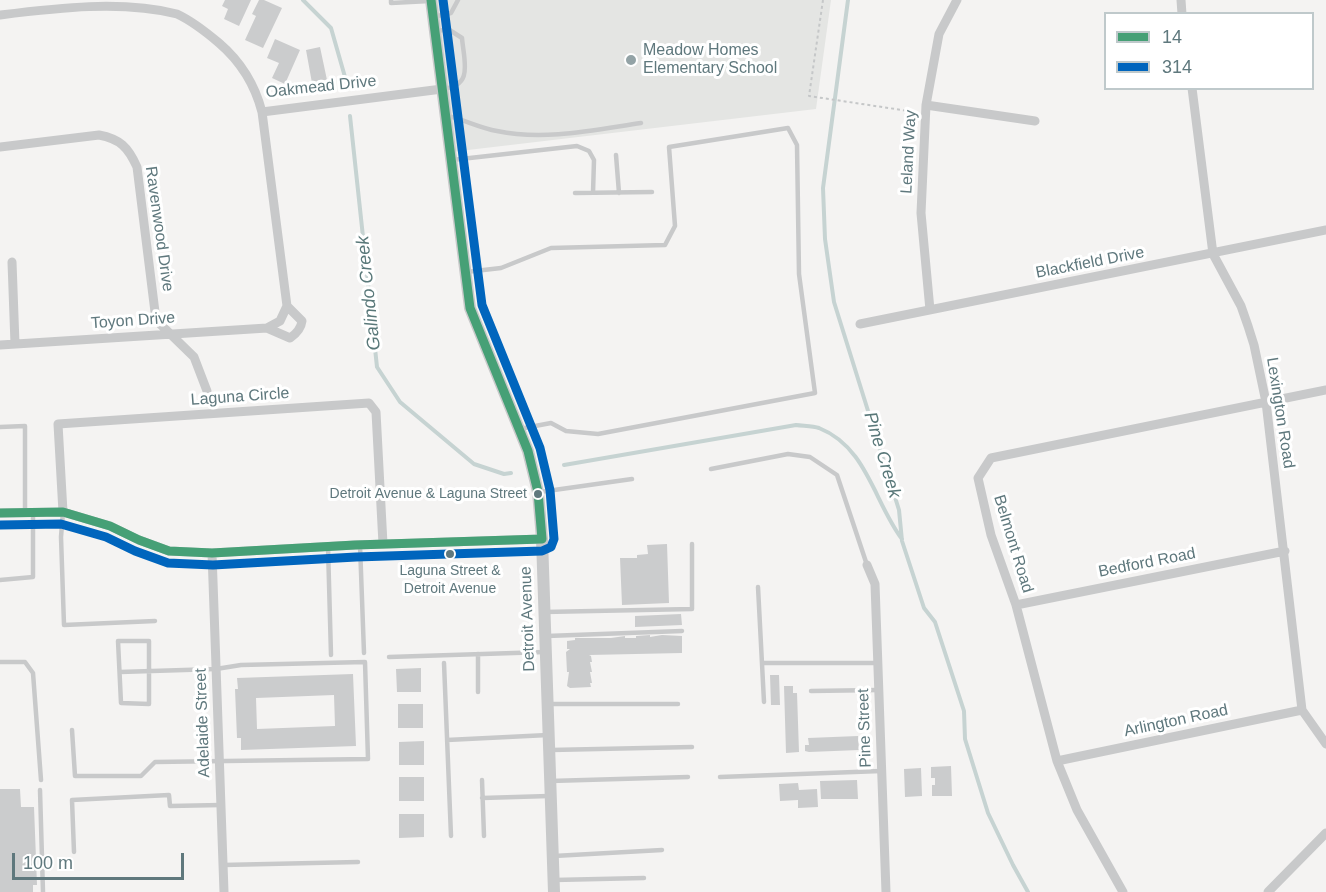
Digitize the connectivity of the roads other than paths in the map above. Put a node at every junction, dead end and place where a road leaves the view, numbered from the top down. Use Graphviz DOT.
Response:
graph roads {
  1 [pos="391,0"];
  2 [pos="431,0"];
  3 [pos="458,0"];
  4 [pos="957,0"];
  5 [pos="0,15"];
  6 [pos="433,16"];
  7 [pos="435,32"];
  8 [pos="442,89"];
  9 [pos="1192,90"];
  10 [pos="927,105"];
  11 [pos="262,112"];
  12 [pos="446,115"];
  13 [pos="1035,121"];
  14 [pos="641,123"];
  15 [pos="0,147"];
  16 [pos="616,155"];
  17 [pos="452,160"];
  18 [pos="652,192"];
  19 [pos="575,193"];
  20 [pos="593,193"];
  21 [pos="619,193"];
  22 [pos="1326,230"];
  23 [pos="1214,254"];
  24 [pos="12,262"];
  25 [pos="466,272"];
  26 [pos="287,306"];
  27 [pos="930,310"];
  28 [pos="860,324"];
  29 [pos="267,328"];
  30 [pos="169,334"];
  31 [pos="15,344"];
  32 [pos="0,345"];
  33 [pos="1326,390"];
  34 [pos="207,391"];
  35 [pos="1266,402"];
  36 [pos="0,428"];
  37 [pos="519,429"];
  38 [pos="711,469"];
  39 [pos="632,479"];
  40 [pos="538,492"];
  41 [pos="29,512"];
  42 [pos="63,512"];
  43 [pos="0,513"];
  44 [pos="542,539"];
  45 [pos="383,544"];
  46 [pos="692,544"];
  47 [pos="360,545"];
  48 [pos="328,546"];
  49 [pos="1284,551"];
  50 [pos="212,553"];
  51 [pos="867,565"];
  52 [pos="0,580"];
  53 [pos="758,587"];
  54 [pos="1016,605"];
  55 [pos="544,612"];
  56 [pos="154,621"];
  57 [pos="682,631"];
  58 [pos="545,636"];
  59 [pos="546,652"];
  60 [pos="364,653"];
  61 [pos="478,654"];
  62 [pos="331,655"];
  63 [pos="389,657"];
  64 [pos="0,662"];
  65 [pos="444,663"];
  66 [pos="762,663"];
  67 [pos="878,663"];
  68 [pos="216,669"];
  69 [pos="149,671"];
  70 [pos="120,672"];
  71 [pos="812,690"];
  72 [pos="879,690"];
  73 [pos="478,692"];
  74 [pos="764,702"];
  75 [pos="547,704"];
  76 [pos="678,704"];
  77 [pos="1302,710"];
  78 [pos="72,730"];
  79 [pos="548,735"];
  80 [pos="447,740"];
  81 [pos="1326,744"];
  82 [pos="692,747"];
  83 [pos="549,750"];
  84 [pos="219,761"];
  85 [pos="1057,761"];
  86 [pos="882,771"];
  87 [pos="688,777"];
  88 [pos="720,777"];
  89 [pos="41,780"];
  90 [pos="482,780"];
  91 [pos="550,781"];
  92 [pos="40,790"];
  93 [pos="550,796"];
  94 [pos="483,798"];
  95 [pos="221,805"];
  96 [pos="1326,833"];
  97 [pos="451,836"];
  98 [pos="484,836"];
  99 [pos="662,850"];
  100 [pos="74,852"];
  101 [pos="552,856"];
  102 [pos="358,862"];
  103 [pos="223,865"];
  104 [pos="644,878"];
  105 [pos="553,886"];
  106 [pos="43,892"];
  107 [pos="224,892"];
  108 [pos="886,892"];
  109 [pos="1122,892"];
  110 [pos="1268,892"];
  1 -- 2 [label="lane"];
  2 -- 6 [label="street, Detroit Avenue"];
  3 -- 6 [label="lane"];
  4 -- 10 [label="street, Leland Way"];
  5 -- 11 [label="street, Oakmead Drive"];
  6 -- 7 [label="street, Detroit Avenue"];
  7 -- 8 [label="street, Detroit Avenue"];
  7 -- 8 [label="lane"];
  8 -- 11 [label="street, Oakmead Drive"];
  8 -- 12 [label="street, Detroit Avenue"];
  9 -- 23 [label="street, Lexington Road"];
  10 -- 13 [label="street"];
  10 -- 27 [label="street, Leland Way"];
  11 -- 26 [label="street, Toyon Drive"];
  12 -- 14 [label="lane"];
  12 -- 17 [label="street, Detroit Avenue"];
  15 -- 30 [label="street, Ravenwood Drive"];
  16 -- 21 [label="lane"];
  17 -- 20 [label="lane"];
  17 -- 25 [label="street, Detroit Avenue"];
  18 -- 21 [label="lane"];
  19 -- 20 [label="lane"];
  20 -- 21 [label="lane"];
  22 -- 23 [label="street, Blackfield Drive"];
  23 -- 27 [label="street, Blackfield Drive"];
  23 -- 35 [label="street, Lexington Road"];
  24 -- 31 [label="street"];
  25 -- 37 [label="street, Detroit Avenue"];
  25 -- 37 [label="lane"];
  26 -- 29 [label="street"];
  26 -- 29 [label="street, Toyon Drive"];
  27 -- 28 [label="street, Blackfield Drive"];
  29 -- 30 [label="street, Toyon Drive"];
  30 -- 31 [label="street, Toyon Drive"];
  30 -- 34 [label="street"];
  31 -- 32 [label="street, Toyon Drive"];
  33 -- 35 [label="street, Belmont Road"];
  35 -- 49 [label="street, Lexington Road"];
  35 -- 54 [label="street, Belmont Road"];
  36 -- 41 [label="lane"];
  37 -- 40 [label="street, Detroit Avenue"];
  38 -- 51 [label="lane"];
  39 -- 40 [label="lane"];
  40 -- 44 [label="street, Detroit Avenue"];
  41 -- 42 [label="street"];
  41 -- 43 [label="street"];
  41 -- 52 [label="lane"];
  42 -- 45 [label="street, Laguna Circle"];
  42 -- 50 [label="street"];
  42 -- 56 [label="lane"];
  44 -- 45 [label="street"];
  44 -- 55 [label="street, Detroit Avenue"];
  45 -- 47 [label="street"];
  46 -- 55 [label="lane"];
  47 -- 48 [label="street"];
  47 -- 60 [label="lane"];
  48 -- 50 [label="street"];
  48 -- 62 [label="lane"];
  49 -- 54 [label="street, Bedford Road"];
  49 -- 77 [label="street, Lexington Road"];
  50 -- 68 [label="street, Adelaide Street"];
  51 -- 67 [label="street, Pine Street"];
  53 -- 66 [label="lane"];
  54 -- 85 [label="street, Belmont Road"];
  55 -- 58 [label="street, Detroit Avenue"];
  57 -- 58 [label="lane"];
  58 -- 59 [label="street, Detroit Avenue"];
  59 -- 61 [label="lane"];
  59 -- 75 [label="street, Detroit Avenue"];
  61 -- 63 [label="lane"];
  61 -- 73 [label="lane"];
  64 -- 89 [label="lane"];
  65 -- 80 [label="lane"];
  66 -- 67 [label="lane"];
  66 -- 74 [label="lane"];
  67 -- 72 [label="street, Pine Street"];
  68 -- 69 [label="lane"];
  68 -- 84 [label="street, Adelaide Street"];
  68 -- 84 [label="lane"];
  69 -- 70 [label="lane"];
  69 -- 70 [label="lane"];
  69 -- 70 [label="lane"];
  71 -- 72 [label="lane"];
  72 -- 86 [label="street, Pine Street"];
  75 -- 76 [label="lane"];
  75 -- 79 [label="street, Detroit Avenue"];
  77 -- 81 [label="street, Lexington Road"];
  77 -- 85 [label="street, Arlington Road"];
  78 -- 84 [label="lane"];
  79 -- 80 [label="lane"];
  79 -- 83 [label="street, Detroit Avenue"];
  80 -- 97 [label="lane"];
  82 -- 83 [label="lane"];
  83 -- 91 [label="street, Detroit Avenue"];
  84 -- 95 [label="street, Adelaide Street"];
  85 -- 109 [label="street, Belmont Road"];
  86 -- 88 [label="lane"];
  86 -- 108 [label="street, Pine Street"];
  87 -- 91 [label="lane"];
  90 -- 94 [label="lane"];
  91 -- 93 [label="street, Detroit Avenue"];
  92 -- 106 [label="lane"];
  93 -- 94 [label="lane"];
  93 -- 101 [label="street, Detroit Avenue"];
  94 -- 98 [label="lane"];
  95 -- 100 [label="lane"];
  95 -- 103 [label="street, Adelaide Street"];
  96 -- 110 [label="street"];
  99 -- 101 [label="lane"];
  101 -- 105 [label="street, Detroit Avenue"];
  102 -- 103 [label="lane"];
  103 -- 107 [label="street, Adelaide Street"];
  104 -- 105 [label="lane"];
}
